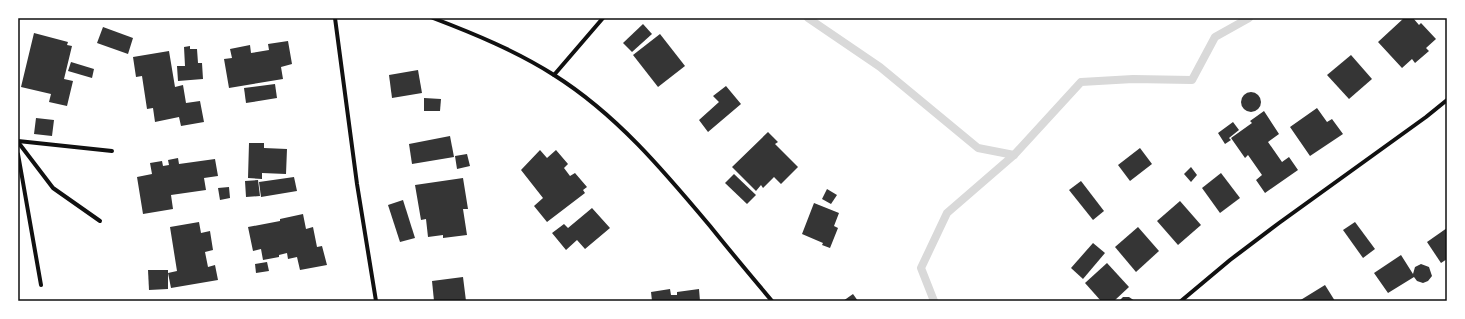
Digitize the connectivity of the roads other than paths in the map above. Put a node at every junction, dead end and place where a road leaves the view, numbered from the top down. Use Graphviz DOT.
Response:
graph roads {
  1 [pos="335,18"];
  2 [pos="433,18"];
  3 [pos="603,18"];
  4 [pos="554,75"];
  5 [pos="1447,100"];
  6 [pos="18,141"];
  7 [pos="112,151"];
  8 [pos="18,154"];
  9 [pos="100,221"];
  10 [pos="41,285"];
  11 [pos="376,301"];
  12 [pos="772,301"];
  13 [pos="1181,301"];
  1 -- 11 [label="street"];
  2 -- 4 [label="street"];
  3 -- 4 [label="street"];
  4 -- 12 [label="street"];
  5 -- 13 [label="street"];
  6 -- 7 [label="street"];
  6 -- 9 [label="street"];
  8 -- 10 [label="street"];
}
